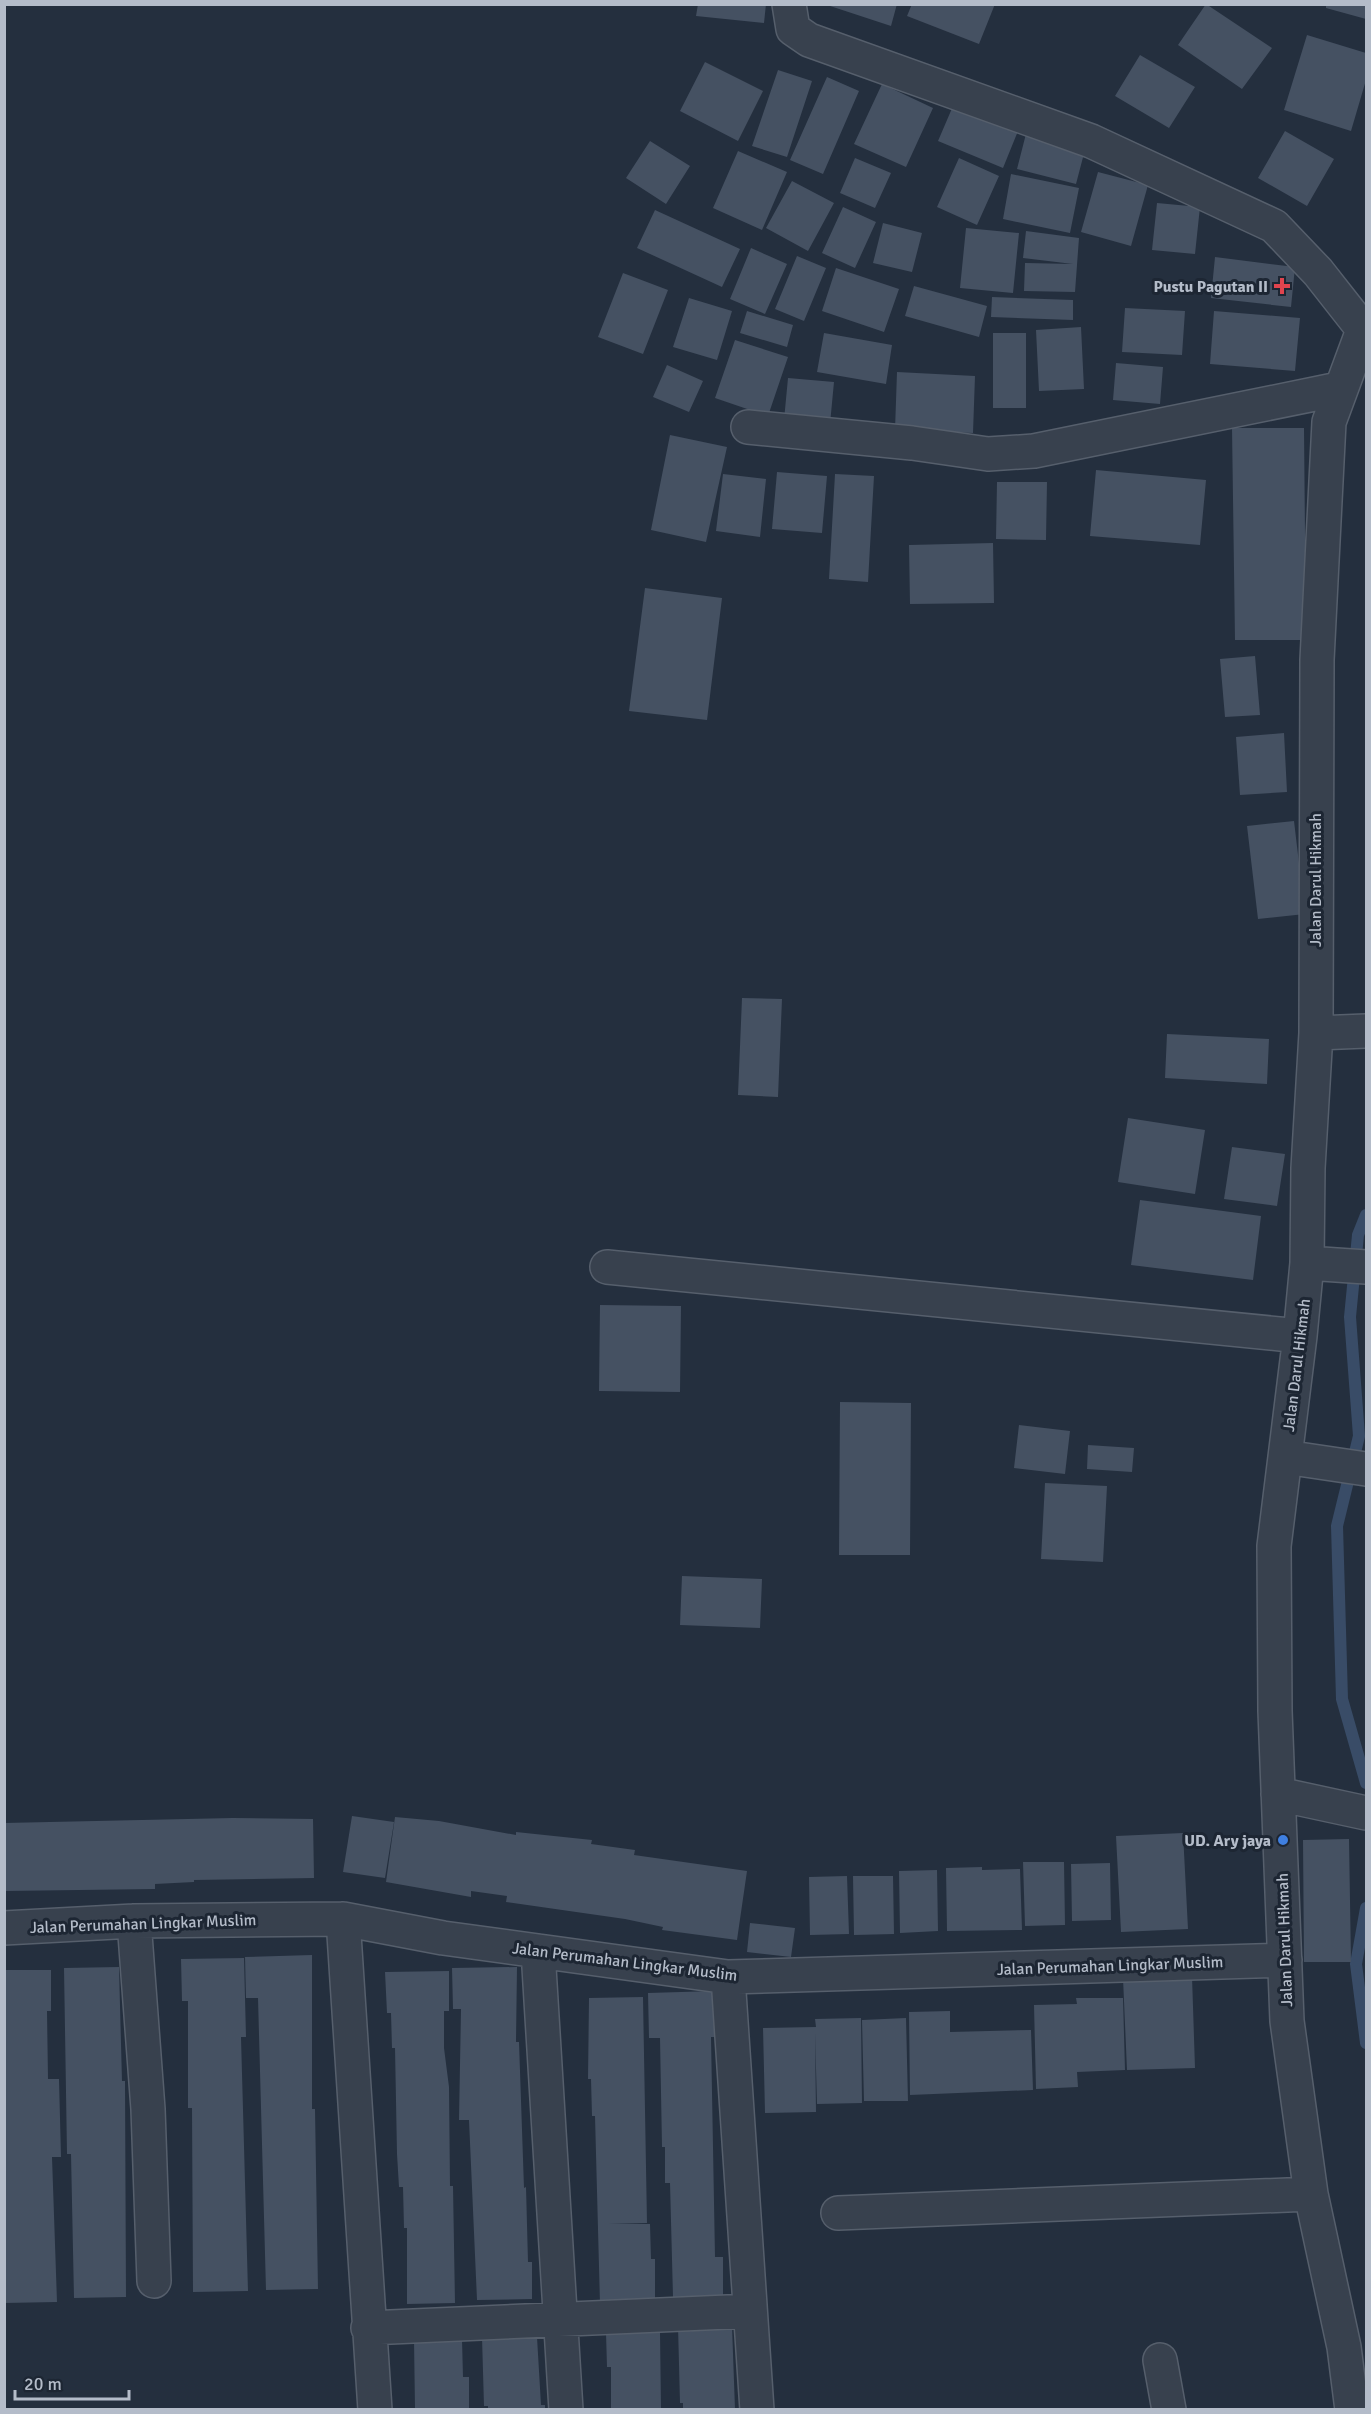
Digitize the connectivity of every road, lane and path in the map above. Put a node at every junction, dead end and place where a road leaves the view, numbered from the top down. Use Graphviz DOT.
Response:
graph roads {
  1 [pos="789,4"];
  2 [pos="1364,325"];
  3 [pos="1339,389"];
  4 [pos="748,427"];
  5 [pos="1366,1031"];
  6 [pos="1316,1033"];
  7 [pos="1337,1265"];
  8 [pos="607,1267"];
  9 [pos="1300,1336"];
  10 [pos="1285,1457"];
  11 [pos="1366,1469"];
  12 [pos="1278,1794"];
  13 [pos="1363,1813"];
  14 [pos="344,1919"];
  15 [pos="134,1921"];
  16 [pos="4,1928"];
  17 [pos="538,1951"];
  18 [pos="1285,1960"];
  19 [pos="728,1977"];
  20 [pos="1311,2194"];
  21 [pos="838,2213"];
  22 [pos="154,2281"];
  23 [pos="750,2311"];
  24 [pos="560,2320"];
  25 [pos="369,2328"];
  26 [pos="1160,2360"];
  27 [pos="375,2409"];
  28 [pos="566,2409"];
  29 [pos="757,2409"];
  30 [pos="1169,2409"];
  31 [pos="1352,2409"];
  1 -- 2 [label="street"];
  2 -- 3 [label="street, Jalan Darul Hikmah"];
  3 -- 4 [label="street"];
  3 -- 6 [label="street, Jalan Darul Hikmah"];
  5 -- 6 [label="street"];
  6 -- 7 [label="street, Jalan Darul Hikmah"];
  7 -- 9 [label="street, Jalan Darul Hikmah"];
  8 -- 9 [label="street"];
  9 -- 10 [label="street, Jalan Darul Hikmah"];
  10 -- 11 [label="street"];
  10 -- 12 [label="street, Jalan Darul Hikmah"];
  12 -- 13 [label="street"];
  12 -- 18 [label="street, Jalan Darul Hikmah"];
  14 -- 15 [label="street, Jalan Perumahan Lingkar Muslim"];
  14 -- 17 [label="street, Jalan Perumahan Lingkar Muslim"];
  14 -- 25 [label="street"];
  15 -- 16 [label="street, Jalan Perumahan Lingkar Muslim"];
  15 -- 22 [label="street"];
  17 -- 19 [label="street, Jalan Perumahan Lingkar Muslim"];
  17 -- 24 [label="street"];
  18 -- 19 [label="street, Jalan Perumahan Lingkar Muslim"];
  18 -- 20 [label="street, Jalan Darul Hikmah"];
  19 -- 23 [label="street"];
  20 -- 21 [label="street"];
  20 -- 31 [label="street, Jalan Darul Hikmah"];
  23 -- 24 [label="street"];
  23 -- 29 [label="street"];
  24 -- 25 [label="street"];
  24 -- 28 [label="street"];
  25 -- 27 [label="street"];
  26 -- 30 [label="street"];
}
